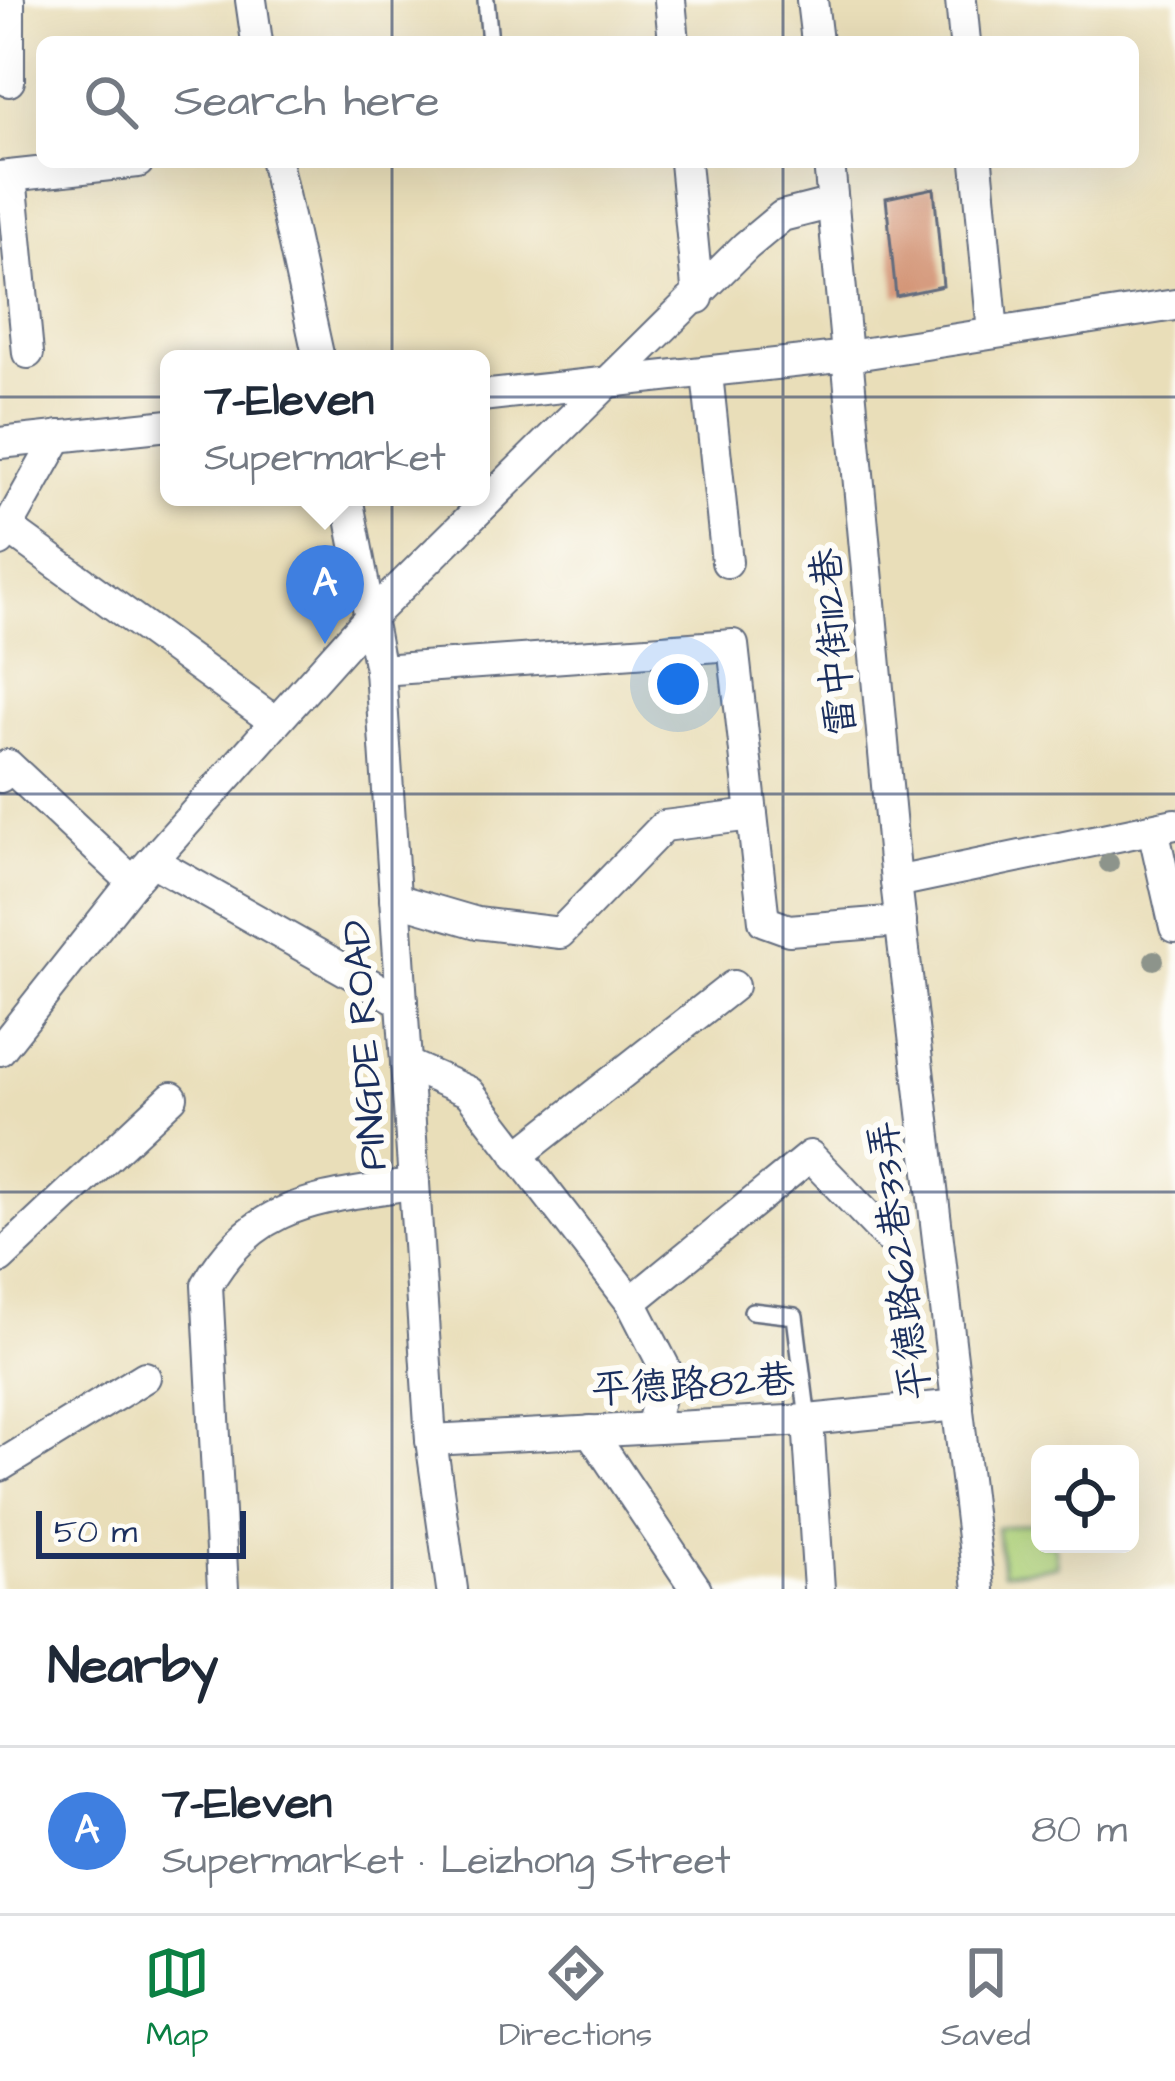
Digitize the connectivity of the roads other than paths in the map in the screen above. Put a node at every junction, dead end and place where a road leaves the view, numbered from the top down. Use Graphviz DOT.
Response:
graph roads {
  1 [pos="10,0"];
  2 [pos="251,0"];
  3 [pos="486,0"];
  4 [pos="670,0"];
  5 [pos="812,0"];
  6 [pos="961,0"];
  7 [pos="256,36"];
  8 [pos="489,36"];
  9 [pos="673,36"];
  10 [pos="816,36"];
  11 [pos="964,36"];
  12 [pos="9,81"];
  13 [pos="85,168"];
  14 [pos="277,168"];
  15 [pos="686,168"];
  16 [pos="830,168"];
  17 [pos="977,168"];
  18 [pos="6,177"];
  19 [pos="833,203"];
  20 [pos="698,298"];
  21 [pos="1175,305"];
  22 [pos="993,333"];
  23 [pos="318,350"];
  24 [pos="28,353"];
  25 [pos="848,356"];
  26 [pos="706,374"];
  27 [pos="613,383"];
  28 [pos="490,394"];
  29 [pos="160,426"];
  30 [pos="58,436"];
  31 [pos="0,442"];
  32 [pos="490,501"];
  33 [pos="349,506"];
  34 [pos="485,506"];
  35 [pos="4,535"];
  36 [pos="727,562"];
  37 [pos="369,618"];
  38 [pos="380,670"];
  39 [pos="274,722"];
  40 [pos="0,777"];
  41 [pos="752,815"];
  42 [pos="1164,826"];
  43 [pos="143,872"];
  44 [pos="896,882"];
  45 [pos="395,898"];
  46 [pos="901,921"];
  47 [pos="1175,927"];
  48 [pos="733,986"];
  49 [pos="402,1002"];
  50 [pos="0,1050"];
  51 [pos="406,1064"];
  52 [pos="172,1097"];
  53 [pos="518,1156"];
  54 [pos="414,1183"];
  55 [pos="887,1236"];
  56 [pos="0,1258"];
  57 [pos="631,1302"];
  58 [pos="752,1311"];
  59 [pos="145,1377"];
  60 [pos="958,1405"];
  61 [pos="808,1420"];
  62 [pos="651,1428"];
  63 [pos="590,1431"];
  64 [pos="431,1440"];
  65 [pos="0,1466"];
  66 [pos="223,1589"];
  67 [pos="452,1589"];
  68 [pos="696,1589"];
  69 [pos="819,1589"];
  70 [pos="980,1589"];
  1 -- 12 [label="street"];
  2 -- 7 [label="street"];
  3 -- 8 [label="lane"];
  4 -- 9 [label="street"];
  5 -- 10 [label="street"];
  6 -- 11 [label="street"];
  13 -- 18 [label="street"];
  14 -- 23 [label="street"];
  15 -- 20 [label="street"];
  16 -- 19 [label="street, 雷中街112巷"];
  17 -- 22 [label="street"];
  18 -- 24 [label="street"];
  19 -- 20 [label="street"];
  19 -- 25 [label="street, 雷中街112巷"];
  20 -- 27 [label="street"];
  21 -- 22 [label="street"];
  22 -- 25 [label="street"];
  25 -- 26 [label="street"];
  25 -- 44 [label="street, 雷中街112巷"];
  26 -- 27 [label="street"];
  26 -- 36 [label="street"];
  27 -- 28 [label="street"];
  27 -- 32 [label="street"];
  29 -- 30 [label="street"];
  30 -- 31 [label="street"];
  30 -- 35 [label="street"];
  33 -- 37 [label="street, PINGDE ROAD"];
  34 -- 37 [label="street"];
  35 -- 39 [label="street"];
  37 -- 38 [label="street, PINGDE ROAD"];
  37 -- 39 [label="street"];
  38 -- 41 [label="street"];
  38 -- 45 [label="street, PINGDE ROAD"];
  39 -- 43 [label="street"];
  40 -- 43 [label="street"];
  41 -- 45 [label="street"];
  41 -- 46 [label="street"];
  42 -- 44 [label="street"];
  42 -- 47 [label="street"];
  43 -- 49 [label="street"];
  43 -- 50 [label="street"];
  44 -- 46 [label="street, 雷中街112巷"];
  45 -- 49 [label="street, PINGDE ROAD"];
  46 -- 60 [label="street, 平德路62巷33弄"];
  48 -- 53 [label="street"];
  49 -- 51 [label="street, PINGDE ROAD"];
  51 -- 53 [label="street"];
  51 -- 54 [label="street, PINGDE ROAD"];
  52 -- 56 [label="street"];
  53 -- 57 [label="street"];
  54 -- 64 [label="street, PINGDE ROAD"];
  54 -- 66 [label="street"];
  55 -- 57 [label="street"];
  57 -- 62 [label="street"];
  58 -- 61 [label="lane"];
  59 -- 65 [label="street"];
  60 -- 61 [label="street, 平德路82巷"];
  60 -- 70 [label="street, 平德路62巷33弄"];
  61 -- 62 [label="street, 平德路82巷"];
  61 -- 69 [label="street"];
  62 -- 63 [label="street, 平德路82巷"];
  63 -- 64 [label="street, 平德路82巷"];
  63 -- 68 [label="street"];
  64 -- 67 [label="street, PINGDE ROAD"];
}
